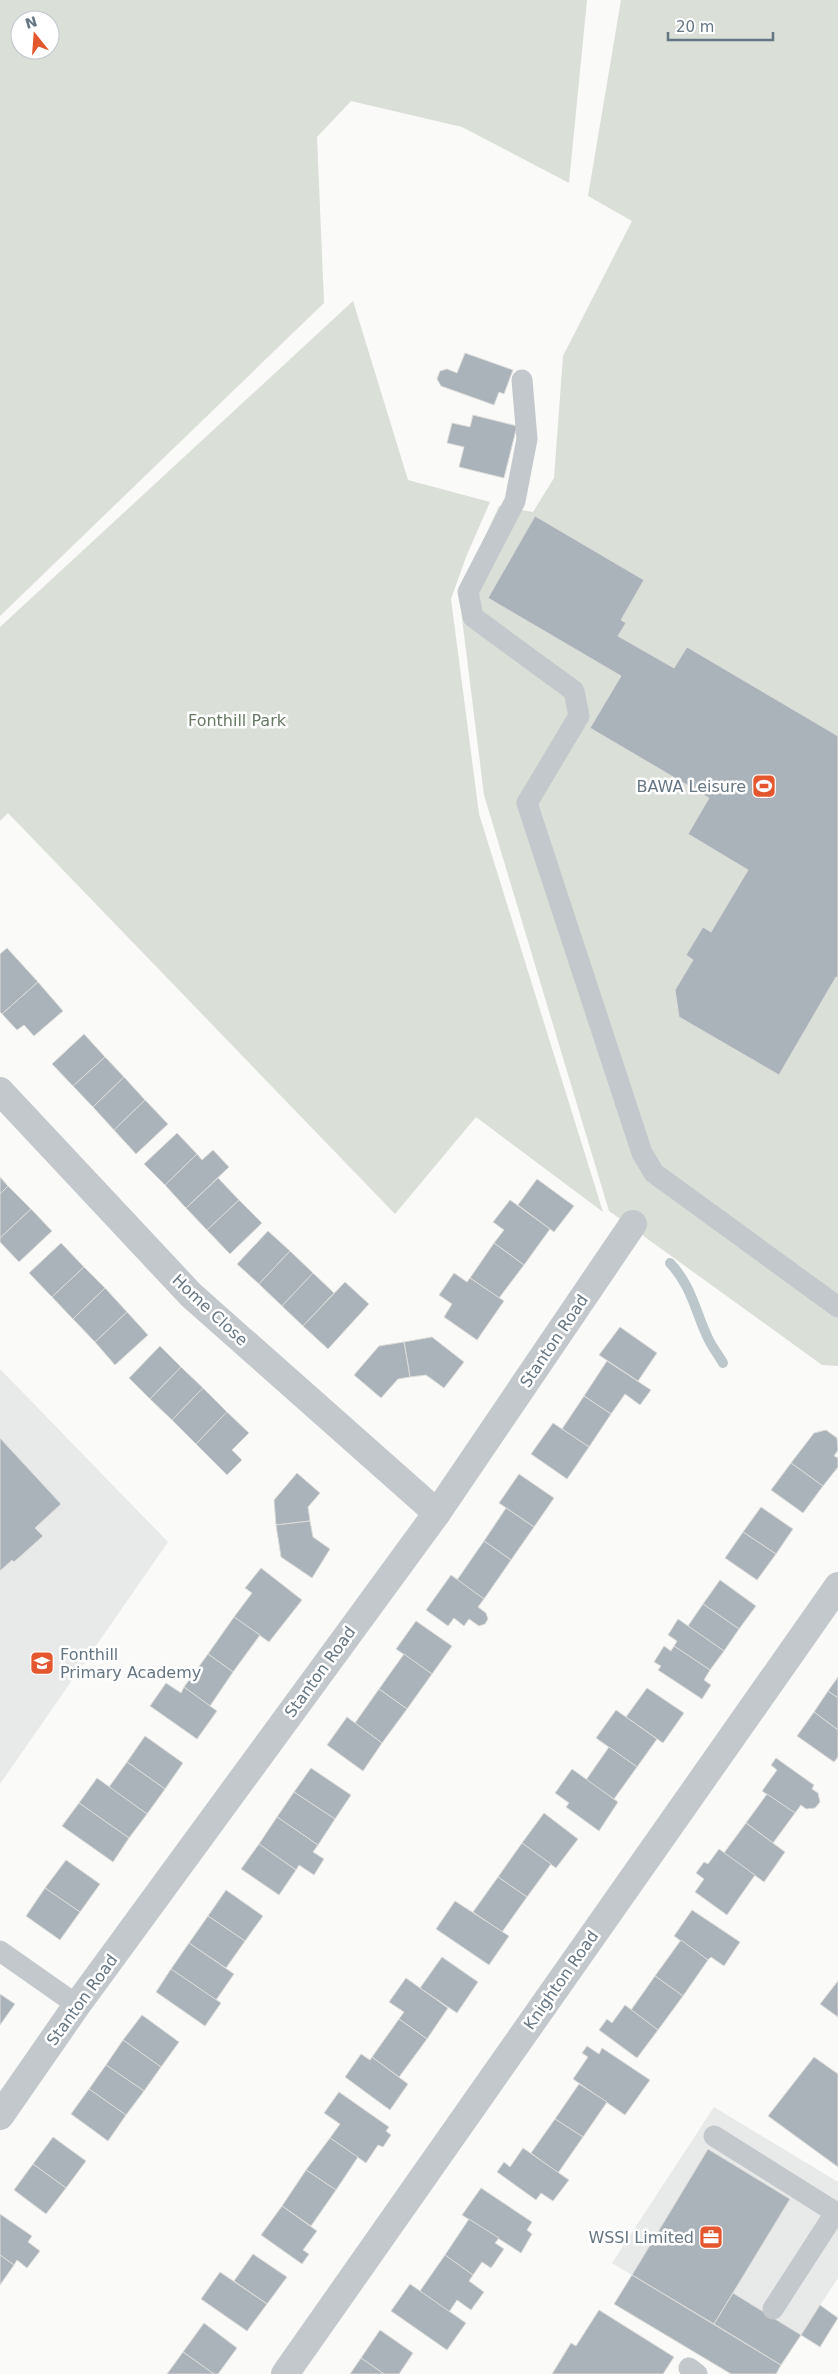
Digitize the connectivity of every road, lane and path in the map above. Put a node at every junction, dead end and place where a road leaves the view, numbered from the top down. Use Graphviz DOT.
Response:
graph roads {
  1 [pos="522,380"];
  2 [pos="0,1091"];
  3 [pos="633,1224"];
  4 [pos="838,1307"];
  5 [pos="437,1513"];
  6 [pos="838,1586"];
  7 [pos="0,1951"];
  8 [pos="77,2004"];
  9 [pos="0,2116"];
  10 [pos="714,2136"];
  11 [pos="836,2214"];
  12 [pos="773,2309"];
  13 [pos="285,2374"];
  1 -- 4 [label="lane"];
  2 -- 5 [label="street, Home Close"];
  3 -- 5 [label="street, Stanton Road"];
  5 -- 8 [label="street, Stanton Road"];
  6 -- 13 [label="street, Knighton Road"];
  7 -- 8 [label="lane"];
  8 -- 9 [label="street, Stanton Road"];
  10 -- 11 [label="lane"];
  11 -- 12 [label="lane"];
}
